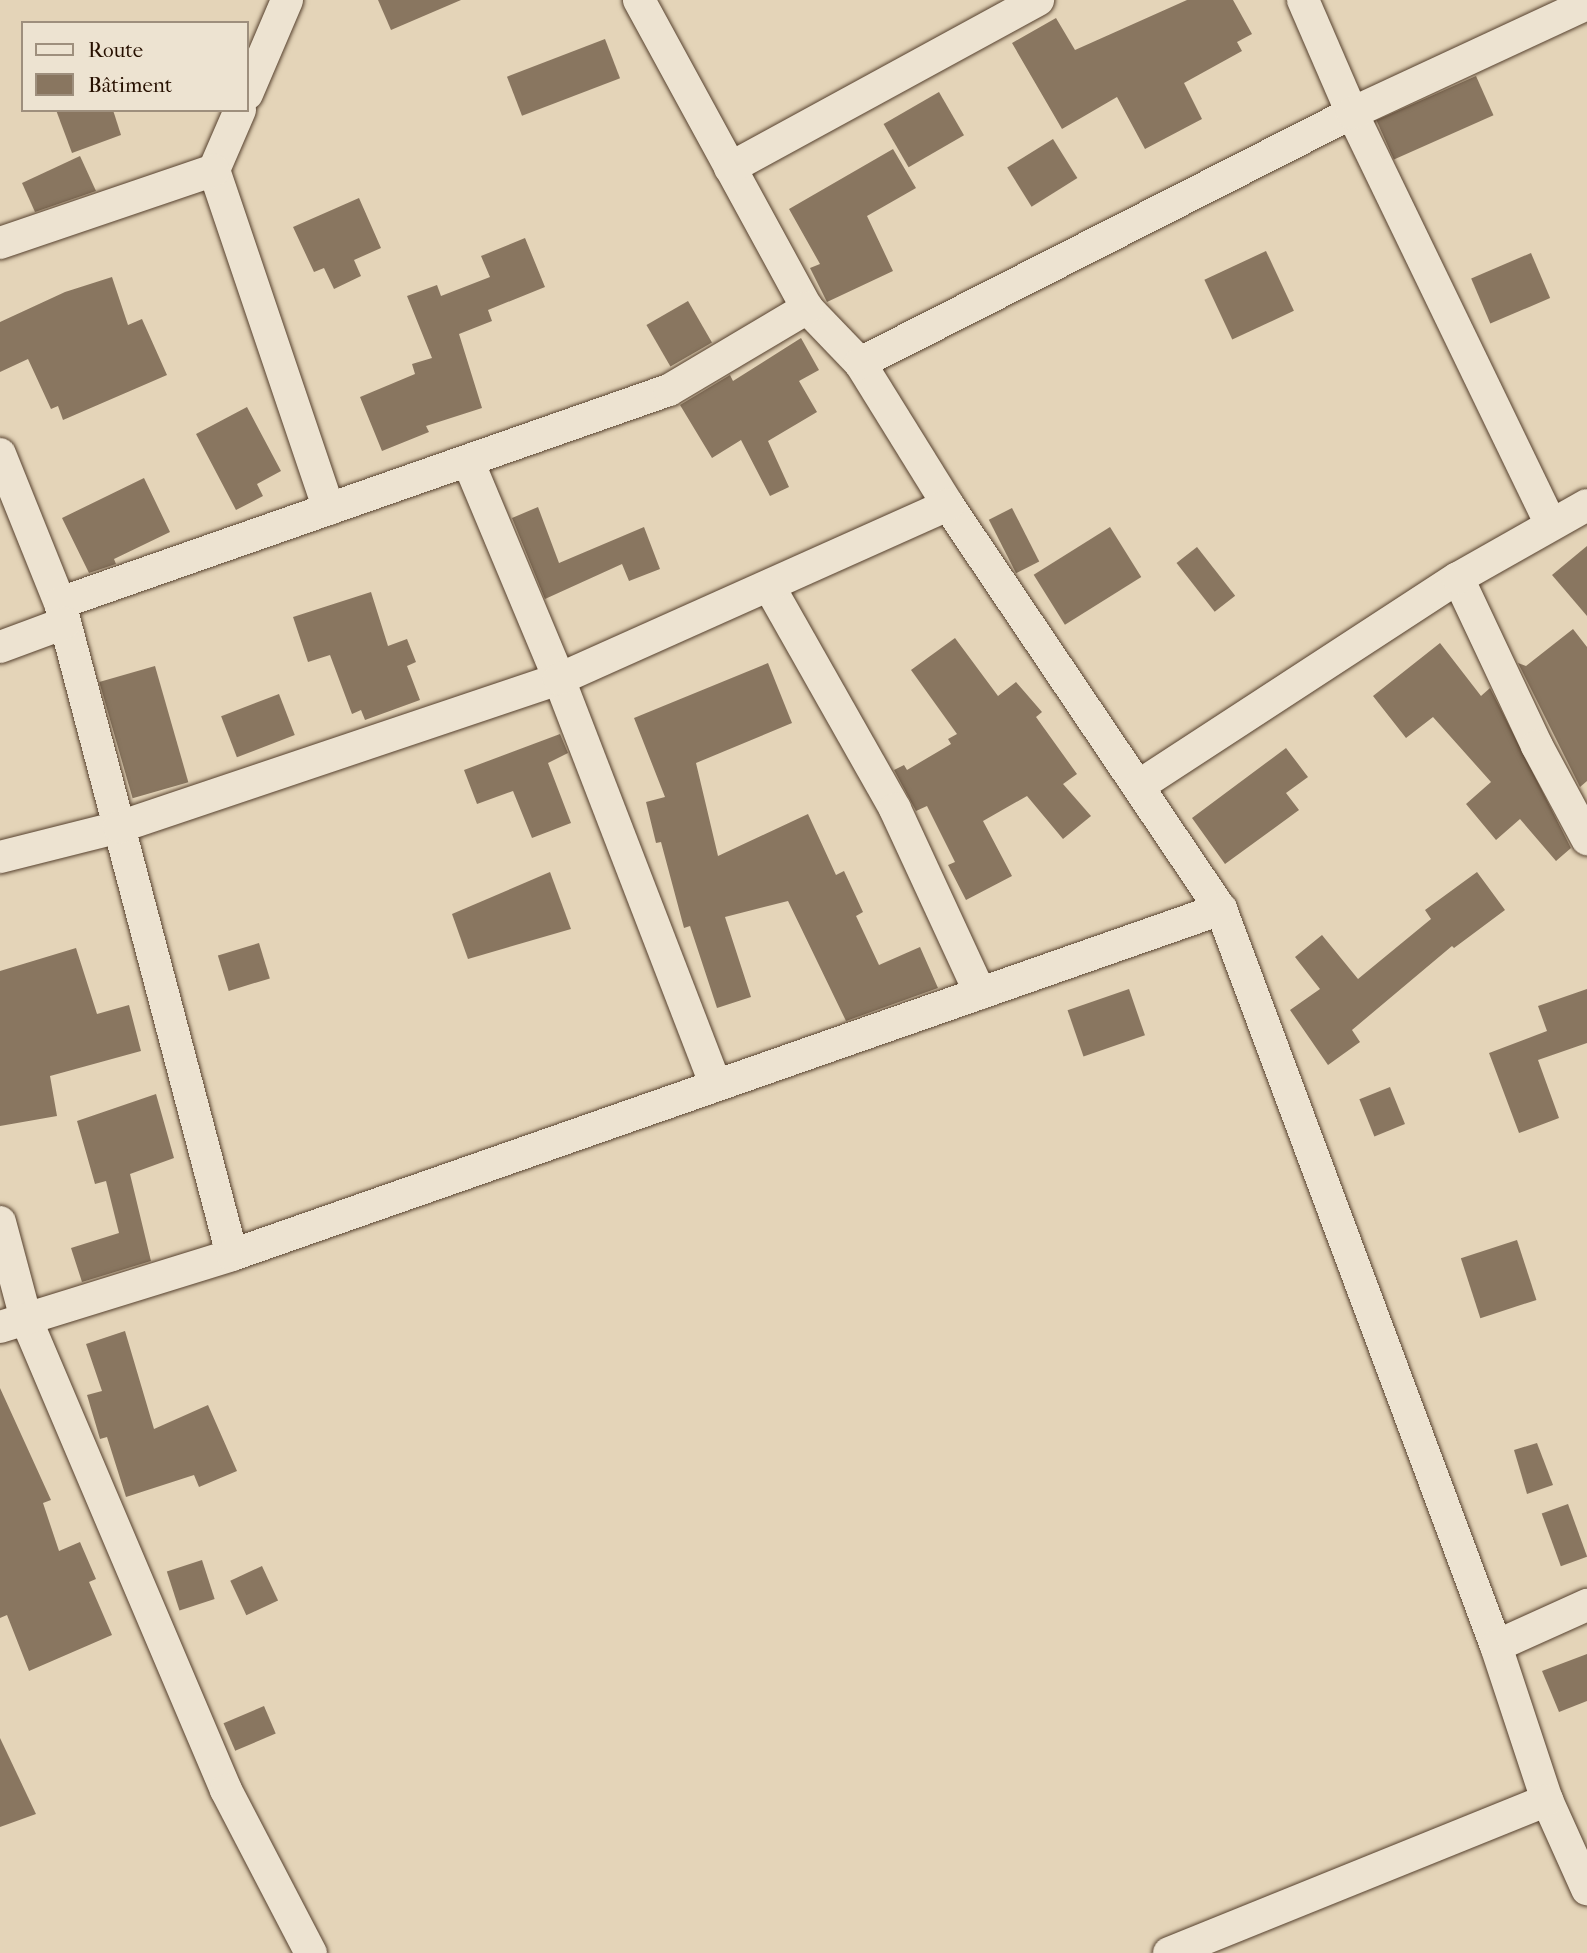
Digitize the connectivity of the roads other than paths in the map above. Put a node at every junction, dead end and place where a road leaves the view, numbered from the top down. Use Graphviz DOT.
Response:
graph roads {
  1 [pos="287,0"];
  2 [pos="639,0"];
  3 [pos="1038,0"];
  4 [pos="1303,0"];
  5 [pos="1587,4"];
  6 [pos="248,92"];
  7 [pos="239,112"];
  8 [pos="1352,113"];
  9 [pos="730,167"];
  10 [pos="214,170"];
  11 [pos="0,243"];
  12 [pos="807,308"];
  13 [pos="860,363"];
  14 [pos="0,454"];
  15 [pos="468,461"];
  16 [pos="948,505"];
  17 [pos="1587,505"];
  18 [pos="329,509"];
  19 [pos="1550,523"];
  20 [pos="1458,578"];
  21 [pos="769,586"];
  22 [pos="63,613"];
  23 [pos="0,647"];
  24 [pos="559,679"];
  25 [pos="1140,785"];
  26 [pos="119,827"];
  27 [pos="1587,839"];
  28 [pos="0,857"];
  29 [pos="1220,909"];
  30 [pos="980,993"];
  31 [pos="716,1085"];
  32 [pos="0,1222"];
  33 [pos="232,1255"];
  34 [pos="13,1323"];
  35 [pos="1587,1605"];
  36 [pos="1496,1646"];
  37 [pos="1547,1800"];
  38 [pos="1587,1889"];
  39 [pos="1172,1952"];
  40 [pos="311,1953"];
  1 -- 6 [label="street"];
  2 -- 9 [label="street"];
  3 -- 9 [label="street"];
  4 -- 8 [label="street"];
  5 -- 8 [label="street"];
  7 -- 10 [label="street"];
  8 -- 13 [label="street"];
  8 -- 19 [label="street"];
  9 -- 12 [label="street"];
  10 -- 11 [label="street"];
  10 -- 18 [label="street"];
  12 -- 13 [label="street"];
  12 -- 15 [label="street"];
  13 -- 16 [label="street"];
  14 -- 22 [label="street"];
  15 -- 18 [label="street"];
  15 -- 24 [label="street"];
  16 -- 21 [label="street"];
  16 -- 25 [label="street"];
  17 -- 19 [label="street"];
  18 -- 22 [label="street"];
  19 -- 20 [label="street"];
  20 -- 25 [label="street"];
  20 -- 27 [label="street"];
  21 -- 24 [label="street"];
  21 -- 30 [label="street"];
  22 -- 23 [label="street"];
  22 -- 26 [label="street"];
  24 -- 26 [label="street"];
  24 -- 31 [label="street"];
  25 -- 29 [label="street"];
  26 -- 28 [label="street"];
  26 -- 33 [label="street"];
  29 -- 30 [label="street"];
  29 -- 36 [label="street"];
  30 -- 31 [label="street"];
  31 -- 33 [label="street"];
  32 -- 34 [label="street"];
  33 -- 34 [label="street"];
  34 -- 40 [label="street"];
  35 -- 36 [label="street"];
  36 -- 37 [label="street"];
  37 -- 38 [label="street"];
  37 -- 39 [label="street"];
}
